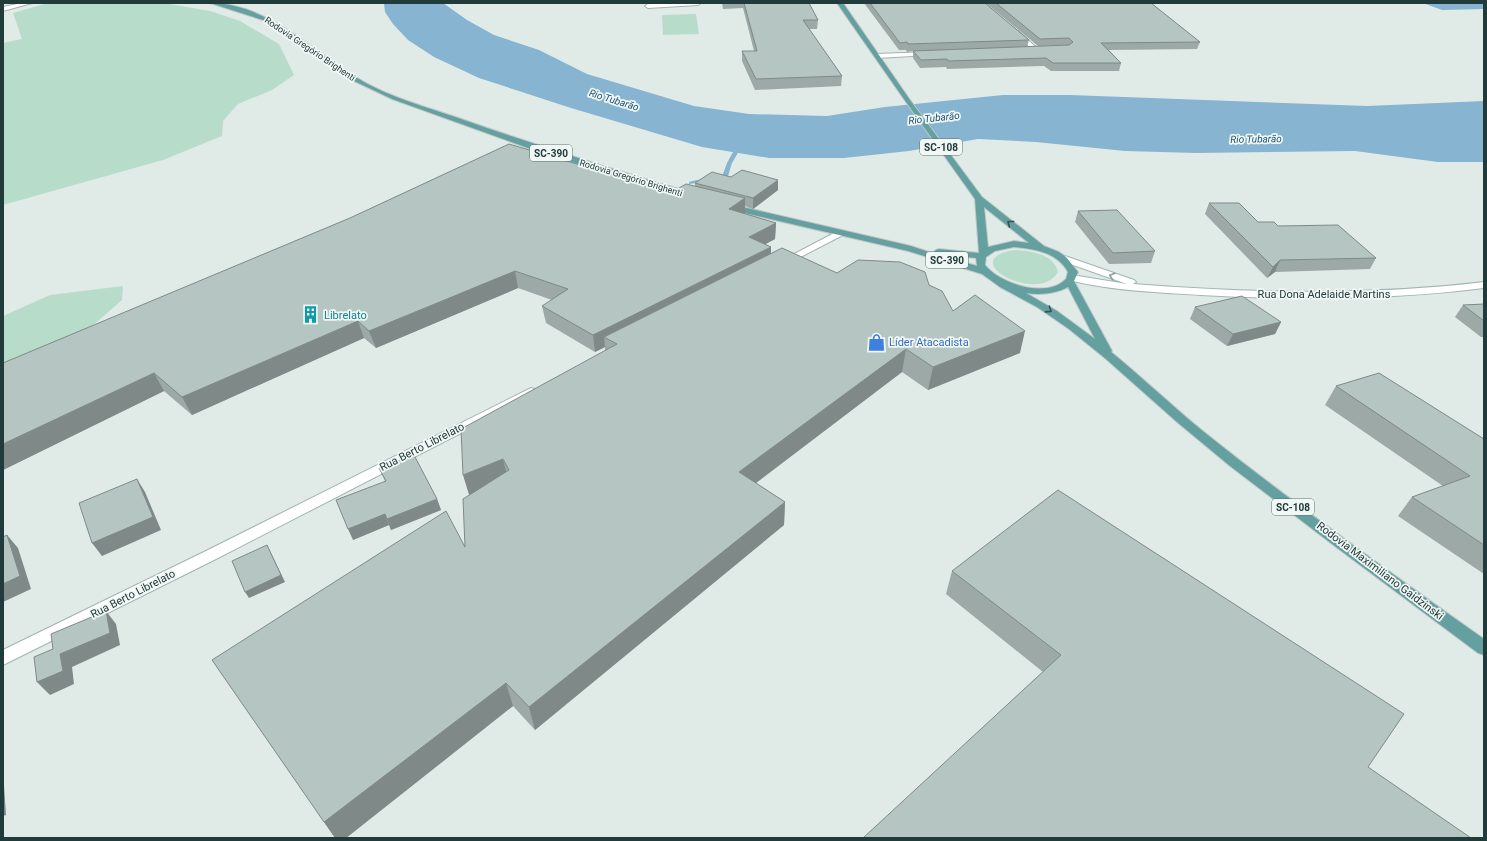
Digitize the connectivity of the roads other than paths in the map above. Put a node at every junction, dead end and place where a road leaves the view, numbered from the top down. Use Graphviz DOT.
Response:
graph roads {
  1 [pos="29,3"];
  2 [pos="213,3"];
  3 [pos="698,3"];
  4 [pos="840,3"];
  5 [pos="648,6"];
  6 [pos="3,9"];
  7 [pos="1009,27"];
  8 [pos="1028,50"];
  9 [pos="1036,50"];
  10 [pos="1044,50"];
  11 [pos="933,54"];
  12 [pos="877,56"];
  13 [pos="977,196"];
  14 [pos="697,198"];
  15 [pos="719,204"];
  16 [pos="840,234"];
  17 [pos="1041,248"];
  18 [pos="911,250"];
  19 [pos="983,254"];
  20 [pos="1065,259"];
  21 [pos="776,266"];
  22 [pos="982,271"];
  23 [pos="1071,280"];
  24 [pos="1003,285"];
  25 [pos="1484,285"];
  26 [pos="1163,289"];
  27 [pos="1110,356"];
  28 [pos="543,385"];
  29 [pos="1484,648"];
  30 [pos="3,658"];
  1 -- 6 [label="street"];
  2 -- 14 [label="main road, Rodovia Gregório Brighenti / SC-390"];
  3 -- 5 [label="street"];
  4 -- 12 [label="main road, SC-108"];
  7 -- 9 [label="street"];
  8 -- 9 [label="street"];
  9 -- 10 [label="street"];
  11 -- 12 [label="street"];
  12 -- 13 [label="main road, SC-108"];
  17 -- 13 [label="main road, SC-108, one-way"];
  13 -- 19 [label="main road"];
  15 -- 16 [label="main road, SC-390"];
  16 -- 18 [label="main road, SC-390"];
  16 -- 21 [label="street"];
  17 -- 19 [label="main road"];
  17 -- 20 [label="main road"];
  18 -- 19 [label="main road, SC-390"];
  18 -- 22 [label="main road, SC-390"];
  19 -- 22 [label="main road"];
  20 -- 23 [label="main road, Rodovia Maximiliano Gaidzinski"];
  26 -- 20 [label="street, Rua Dona Adelaide Martins, one-way"];
  22 -- 24 [label="main road"];
  23 -- 24 [label="main road"];
  23 -- 26 [label="street, Rua Dona Adelaide Martins"];
  23 -- 27 [label="main road, Rodovia Maximiliano Gaidzinski / SC-108"];
  24 -- 27 [label="main road, Rodovia Maximiliano Gaidzinski / SC-108, one-way"];
  25 -- 26 [label="street, Rua Dona Adelaide Martins"];
  27 -- 29 [label="main road, Rodovia Maximiliano Gaidzinski / SC-108"];
  28 -- 30 [label="street, Rua Berto Librelato"];
}
